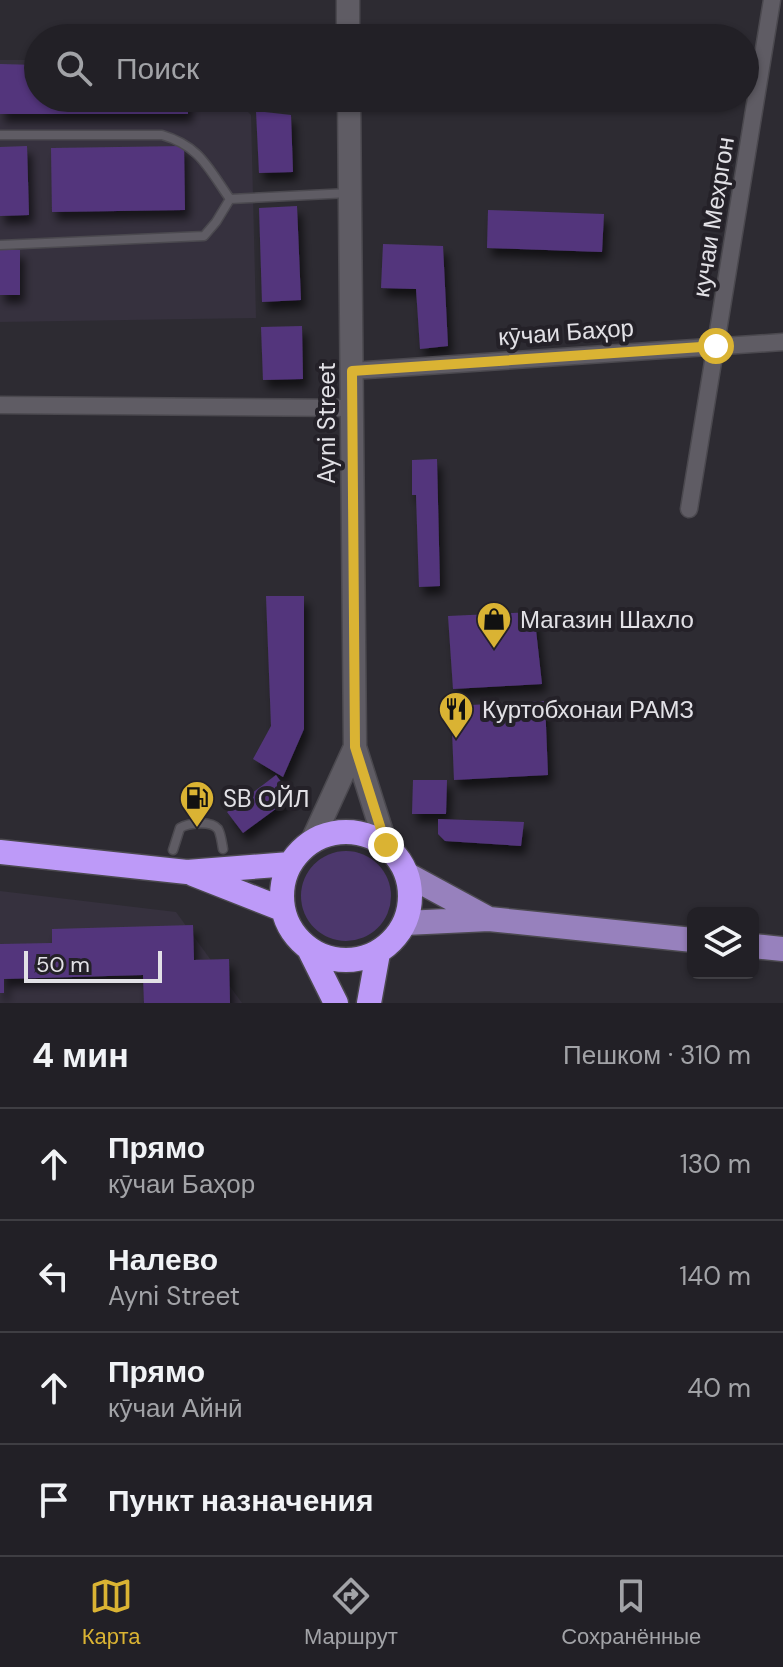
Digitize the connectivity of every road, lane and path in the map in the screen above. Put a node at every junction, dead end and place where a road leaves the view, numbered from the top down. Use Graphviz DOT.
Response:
graph roads {
  1 [pos="348,0"];
  2 [pos="772,0"];
  3 [pos="348,24"];
  4 [pos="759,80"];
  5 [pos="349,112"];
  6 [pos="754,112"];
  7 [pos="0,135"];
  8 [pos="350,193"];
  9 [pos="230,199"];
  10 [pos="0,245"];
  11 [pos="783,342"];
  12 [pos="716,346"];
  13 [pos="352,371"];
  14 [pos="0,405"];
  15 [pos="352,408"];
  16 [pos="689,509"];
  17 [pos="355,747"];
  18 [pos="312,841"];
  19 [pos="386,845"];
  20 [pos="223,849"];
  21 [pos="173,850"];
  22 [pos="0,852"];
  23 [pos="290,864"];
  24 [pos="187,872"];
  25 [pos="408,875"];
  26 [pos="282,909"];
  27 [pos="489,919"];
  28 [pos="405,923"];
  29 [pos="687,939"];
  30 [pos="759,947"];
  31 [pos="783,949"];
  32 [pos="310,951"];
  33 [pos="378,953"];
  34 [pos="336,1003"];
  35 [pos="369,1003"];
  1 -- 3 [label="main road"];
  2 -- 4 [label="street, кучаи Мехргон"];
  5 -- 8 [label="main road, Ayni Street"];
  6 -- 12 [label="street, кучаи Мехргон"];
  7 -- 9 [label="lane"];
  8 -- 9 [label="lane"];
  8 -- 13 [label="main road, Ayni Street"];
  9 -- 10 [label="lane"];
  11 -- 12 [label="street, кӯчаи Баҳор"];
  12 -- 13 [label="street, кӯчаи Баҳор"];
  12 -- 16 [label="street, кучаи Мехргон"];
  13 -- 15 [label="main road, Ayni Street"];
  14 -- 15 [label="street"];
  15 -- 17 [label="main road, Ayni Street"];
  17 -- 18 [label="main road"];
  17 -- 19 [label="main road"];
  18 -- 19 [label="highway"];
  18 -- 23 [label="highway"];
  19 -- 25 [label="highway"];
  20 -- 21 [label="lane"];
  22 -- 24 [label="highway"];
  23 -- 24 [label="highway"];
  23 -- 26 [label="highway"];
  24 -- 26 [label="highway"];
  25 -- 27 [label="main road"];
  25 -- 28 [label="highway"];
  26 -- 32 [label="highway"];
  27 -- 28 [label="main road"];
  27 -- 29 [label="main road"];
  28 -- 33 [label="highway"];
  30 -- 31 [label="main road"];
  32 -- 33 [label="highway"];
  32 -- 34 [label="highway"];
  33 -- 35 [label="highway"];
}
